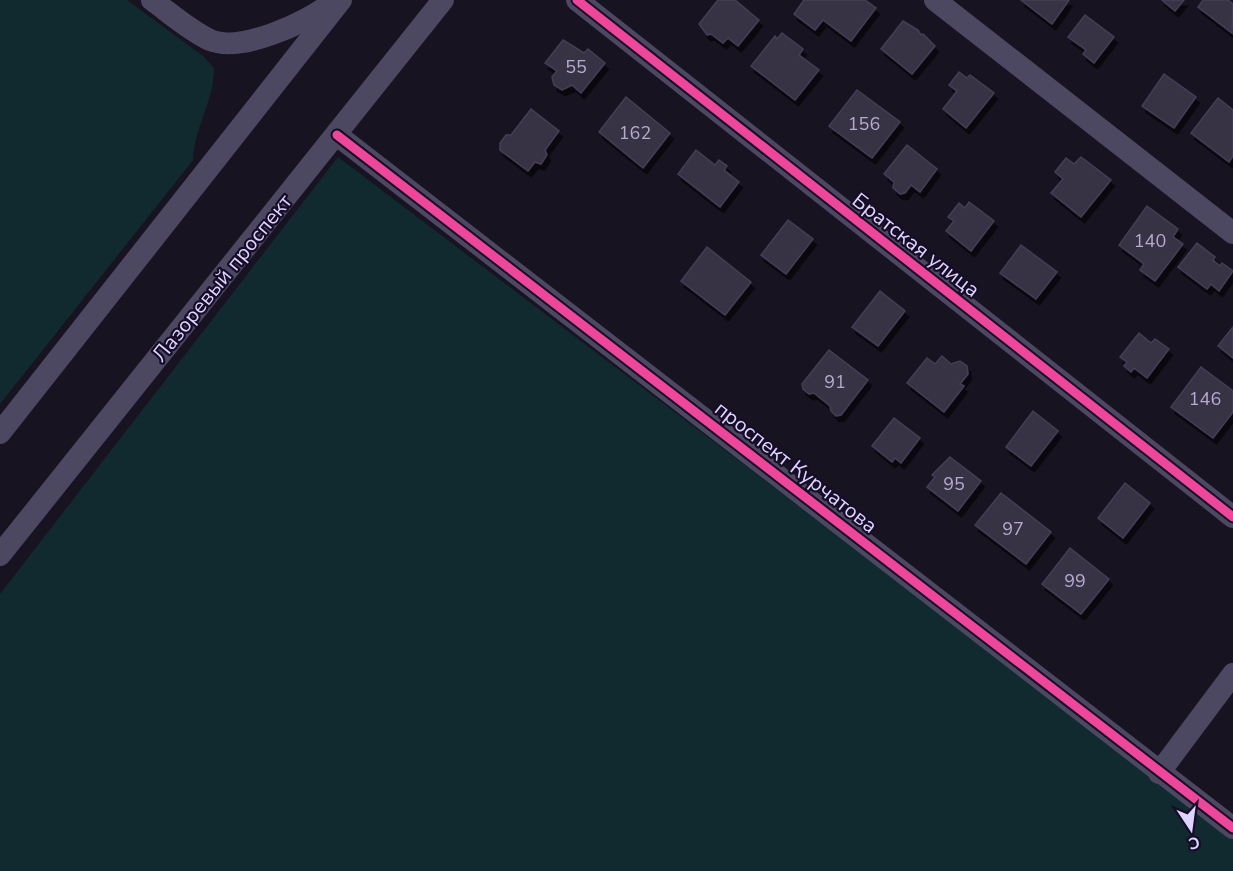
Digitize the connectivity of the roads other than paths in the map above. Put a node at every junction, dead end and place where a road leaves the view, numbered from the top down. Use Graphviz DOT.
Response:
graph roads {
  1 [pos="152,0"];
  2 [pos="336,0"];
  3 [pos="341,0"];
  4 [pos="443,0"];
  5 [pos="577,0"];
  6 [pos="935,0"];
  7 [pos="337,135"];
  8 [pos="1233,233"];
  9 [pos="0,433"];
  10 [pos="1233,517"];
  11 [pos="0,555"];
  12 [pos="1233,674"];
  13 [pos="1159,773"];
  14 [pos="1233,828"];
  1 -- 2 [label="street"];
  3 -- 9 [label="street"];
  4 -- 7 [label="street, Лазоревый проспект"];
  5 -- 10 [label="street, Братская улица"];
  6 -- 8 [label="street"];
  7 -- 11 [label="street, Лазоревый проспект"];
  7 -- 13 [label="street, проспект Курчатова"];
  12 -- 13 [label="street"];
  13 -- 14 [label="street, проспект Курчатова"];
}
